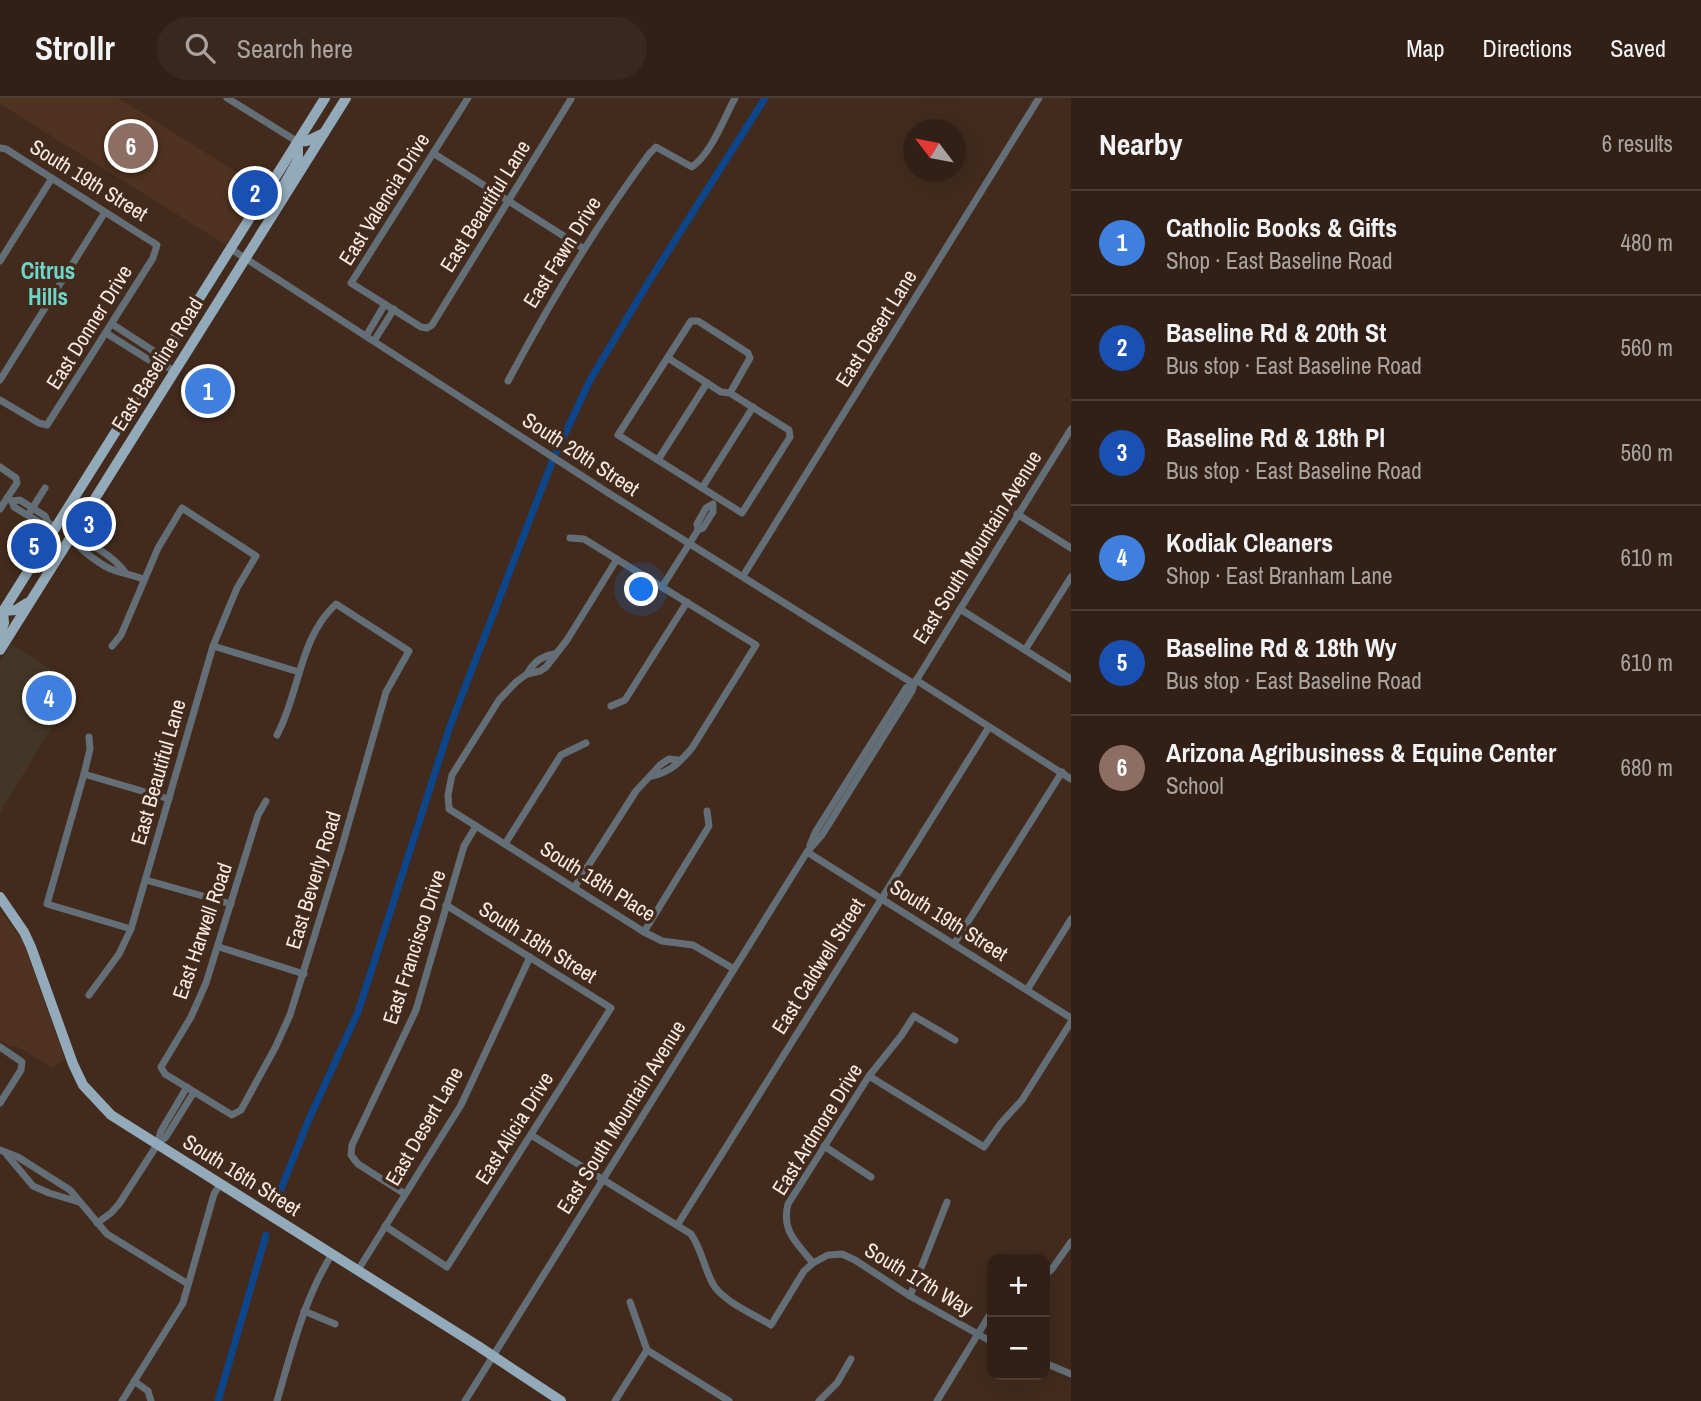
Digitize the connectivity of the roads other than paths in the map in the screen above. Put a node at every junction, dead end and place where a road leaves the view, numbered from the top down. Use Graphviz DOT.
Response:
graph roads {
  1 [pos="227,98"];
  2 [pos="325,98"];
  3 [pos="346,98"];
  4 [pos="468,98"];
  5 [pos="734,98"];
  6 [pos="1039,98"];
  7 [pos="571,99"];
  8 [pos="324,133"];
  9 [pos="298,142"];
  10 [pos="0,148"];
  11 [pos="433,153"];
  12 [pos="52,178"];
  13 [pos="508,200"];
  14 [pos="106,212"];
  15 [pos="271,219"];
  16 [pos="157,245"];
  17 [pos="584,248"];
  18 [pos="231,249"];
  19 [pos="246,258"];
  20 [pos="0,261"];
  21 [pos="385,304"];
  22 [pos="394,309"];
  23 [pos="112,324"];
  24 [pos="106,333"];
  25 [pos="366,336"];
  26 [pos="135,339"];
  27 [pos="374,341"];
  28 [pos="130,348"];
  29 [pos="668,358"];
  30 [pos="160,362"];
  31 [pos="175,372"];
  32 [pos="0,380"];
  33 [pos="508,381"];
  34 [pos="707,383"];
  35 [pos="730,393"];
  36 [pos="0,400"];
  37 [pos="753,407"];
  38 [pos="1071,429"];
  39 [pos="658,460"];
  40 [pos="0,467"];
  41 [pos="45,488"];
  42 [pos="702,488"];
  43 [pos="9,500"];
  44 [pos="715,501"];
  45 [pos="33,508"];
  46 [pos="0,509"];
  47 [pos="1017,514"];
  48 [pos="28,516"];
  49 [pos="52,525"];
  50 [pos="71,537"];
  51 [pos="570,538"];
  52 [pos="690,543"];
  53 [pos="1071,548"];
  54 [pos="618,559"];
  55 [pos="743,576"];
  56 [pos="1071,577"];
  57 [pos="143,579"];
  58 [pos="663,587"];
  59 [pos="30,601"];
  60 [pos="687,602"];
  61 [pos="960,609"];
  62 [pos="1,614"];
  63 [pos="0,636"];
  64 [pos="112,646"];
  65 [pos="213,646"];
  66 [pos="0,650"];
  67 [pos="1025,650"];
  68 [pos="299,672"];
  69 [pos="1071,679"];
  70 [pos="915,682"];
  71 [pos="611,706"];
  72 [pos="989,727"];
  73 [pos="278,735"];
  74 [pos="89,737"];
  75 [pos="586,743"];
  76 [pos="1062,772"];
  77 [pos="84,774"];
  78 [pos="1071,779"];
  79 [pos="169,799"];
  80 [pos="266,801"];
  81 [pos="707,811"];
  82 [pos="476,826"];
  83 [pos="505,844"];
  84 [pos="807,852"];
  85 [pos="146,880"];
  86 [pos="574,888"];
  87 [pos="0,897"];
  88 [pos="881,898"];
  89 [pos="231,904"];
  90 [pos="446,905"];
  91 [pos="1071,919"];
  92 [pos="131,929"];
  93 [pos="644,932"];
  94 [pos="954,944"];
  95 [pos="219,947"];
  96 [pos="530,957"];
  97 [pos="734,969"];
  98 [pos="304,974"];
  99 [pos="1027,990"];
  100 [pos="89,995"];
  101 [pos="611,1008"];
  102 [pos="1071,1020"];
  103 [pos="955,1040"];
  104 [pos="0,1047"];
  105 [pos="869,1076"];
  106 [pos="191,1090"];
  107 [pos="0,1103"];
  108 [pos="531,1135"];
  109 [pos="157,1145"];
  110 [pos="824,1146"];
  111 [pos="2,1151"];
  112 [pos="871,1177"];
  113 [pos="603,1180"];
  114 [pos="220,1184"];
  115 [pos="405,1194"];
  116 [pos="80,1202"];
  117 [pos="947,1202"];
  118 [pos="97,1223"];
  119 [pos="678,1224"];
  120 [pos="385,1226"];
  121 [pos="1070,1246"];
  122 [pos="332,1254"];
  123 [pos="813,1263"];
  124 [pos="358,1270"];
  125 [pos="1050,1271"];
  126 [pos="188,1284"];
  127 [pos="910,1296"];
  128 [pos="630,1302"];
  129 [pos="304,1311"];
  130 [pos="988,1317"];
  131 [pos="335,1324"];
  132 [pos="978,1335"];
  133 [pos="987,1340"];
  134 [pos="647,1350"];
  135 [pos="493,1356"];
  136 [pos="851,1359"];
  137 [pos="1050,1365"];
  138 [pos="1071,1374"];
  139 [pos="134,1381"];
  140 [pos="122,1401"];
  141 [pos="151,1401"];
  142 [pos="277,1401"];
  143 [pos="465,1401"];
  144 [pos="561,1401"];
  145 [pos="615,1401"];
  146 [pos="729,1401"];
  147 [pos="819,1401"];
  148 [pos="937,1401"];
  1 -- 9 [label="street"];
  2 -- 9 [label="main road, East Baseline Road"];
  3 -- 8 [label="main road, East Baseline Road"];
  4 -- 11 [label="street, East Valencia Drive"];
  5 -- 17 [label="street, East Fawn Drive"];
  6 -- 55 [label="street, East Desert Lane"];
  7 -- 13 [label="street, East Beautiful Lane"];
  8 -- 9 [label="main road"];
  8 -- 15 [label="main road, East Baseline Road"];
  9 -- 15 [label="main road"];
  9 -- 18 [label="main road, East Baseline Road"];
  10 -- 12 [label="street, South 19th Street"];
  11 -- 13 [label="street"];
  11 -- 21 [label="street, East Valencia Drive"];
  12 -- 14 [label="street, South 19th Street"];
  12 -- 20 [label="street"];
  13 -- 17 [label="street"];
  13 -- 22 [label="street, East Beautiful Lane"];
  14 -- 16 [label="street, South 19th Street"];
  14 -- 32 [label="street"];
  15 -- 19 [label="main road, East Baseline Road"];
  16 -- 23 [label="street, East Donner Drive"];
  17 -- 33 [label="street, East Fawn Drive"];
  18 -- 19 [label="street, South 20th Street"];
  18 -- 30 [label="main road, East Baseline Road"];
  19 -- 25 [label="street, South 20th Street"];
  19 -- 31 [label="main road, East Baseline Road"];
  21 -- 22 [label="street"];
  21 -- 25 [label="street"];
  22 -- 27 [label="street"];
  23 -- 24 [label="street, East Donner Drive"];
  23 -- 26 [label="street"];
  24 -- 28 [label="street"];
  24 -- 36 [label="street, East Donner Drive"];
  25 -- 27 [label="street, South 20th Street"];
  26 -- 28 [label="street"];
  26 -- 30 [label="street"];
  27 -- 52 [label="street, South 20th Street"];
  28 -- 30 [label="street"];
  29 -- 34 [label="street"];
  29 -- 35 [label="street"];
  29 -- 39 [label="street"];
  30 -- 31 [label="street"];
  30 -- 49 [label="main road, East Baseline Road"];
  31 -- 50 [label="main road, East Baseline Road"];
  34 -- 35 [label="street"];
  34 -- 39 [label="street"];
  35 -- 37 [label="street"];
  37 -- 42 [label="street"];
  37 -- 44 [label="street"];
  38 -- 47 [label="street, East South Mountain Avenue"];
  39 -- 42 [label="street"];
  40 -- 43 [label="street"];
  41 -- 45 [label="street"];
  42 -- 44 [label="street"];
  43 -- 45 [label="street"];
  43 -- 46 [label="street"];
  43 -- 48 [label="street"];
  44 -- 52 [label="street"];
  45 -- 48 [label="street"];
  45 -- 49 [label="street"];
  47 -- 53 [label="street"];
  47 -- 61 [label="street, East South Mountain Avenue"];
  48 -- 49 [label="street"];
  49 -- 50 [label="main road"];
  49 -- 62 [label="main road, East Baseline Road"];
  50 -- 57 [label="street"];
  50 -- 59 [label="main road, East Baseline Road"];
  51 -- 54 [label="street"];
  52 -- 55 [label="street, South 20th Street"];
  52 -- 58 [label="street"];
  54 -- 58 [label="street"];
  54 -- 82 [label="street, South 18th Place"];
  55 -- 70 [label="street, South 20th Street"];
  56 -- 67 [label="street"];
  57 -- 64 [label="street"];
  57 -- 65 [label="street, East Beautiful Lane"];
  58 -- 60 [label="street"];
  59 -- 62 [label="main road"];
  59 -- 66 [label="main road, East Baseline Road"];
  60 -- 71 [label="street"];
  60 -- 86 [label="street"];
  61 -- 67 [label="street"];
  61 -- 70 [label="street, East South Mountain Avenue"];
  62 -- 63 [label="main road"];
  65 -- 68 [label="street"];
  65 -- 79 [label="street, East Beautiful Lane"];
  67 -- 69 [label="street"];
  68 -- 73 [label="street"];
  68 -- 98 [label="street, East Beverly Road"];
  70 -- 72 [label="street, South 20th Street"];
  70 -- 84 [label="street, East South Mountain Avenue"];
  72 -- 76 [label="street, South 20th Street"];
  72 -- 88 [label="street, East Caldwell Street"];
  74 -- 77 [label="street"];
  75 -- 83 [label="street"];
  76 -- 78 [label="street, South 20th Street"];
  76 -- 94 [label="street"];
  77 -- 79 [label="street"];
  77 -- 92 [label="street"];
  79 -- 85 [label="street, East Beautiful Lane"];
  80 -- 89 [label="street, East Harwell Road"];
  81 -- 93 [label="street"];
  82 -- 83 [label="street, South 18th Place"];
  82 -- 90 [label="street, East Francisco Drive"];
  83 -- 86 [label="street, South 18th Place"];
  84 -- 88 [label="street, South 19th Street"];
  84 -- 97 [label="street, East South Mountain Avenue"];
  85 -- 89 [label="street"];
  85 -- 92 [label="street, East Beautiful Lane"];
  86 -- 93 [label="street, South 18th Place"];
  87 -- 109 [label="main road, South 16th Street"];
  88 -- 94 [label="street, South 19th Street"];
  88 -- 119 [label="street, East Caldwell Street"];
  89 -- 95 [label="street, East Harwell Road"];
  90 -- 96 [label="street, South 18th Street"];
  90 -- 115 [label="street, East Francisco Drive"];
  91 -- 99 [label="street"];
  92 -- 100 [label="street, East Beautiful Lane"];
  93 -- 97 [label="street, South 18th Place"];
  94 -- 99 [label="street, South 19th Street"];
  95 -- 98 [label="street"];
  95 -- 106 [label="street, East Harwell Road"];
  96 -- 101 [label="street, South 18th Street"];
  96 -- 115 [label="street, East Desert Lane"];
  97 -- 113 [label="street, East South Mountain Avenue"];
  98 -- 106 [label="street, East Beverly Road"];
  99 -- 102 [label="street, South 19th Street"];
  101 -- 108 [label="street, East Alicia Drive"];
  102 -- 105 [label="street"];
  103 -- 105 [label="street, East Ardmore Drive"];
  104 -- 107 [label="street"];
  105 -- 110 [label="street, East Ardmore Drive"];
  106 -- 109 [label="street"];
  108 -- 113 [label="street"];
  108 -- 120 [label="street, East Alicia Drive"];
  109 -- 114 [label="main road, South 16th Street"];
  109 -- 118 [label="street"];
  110 -- 112 [label="street"];
  110 -- 123 [label="street, East Ardmore Drive"];
  111 -- 116 [label="street"];
  111 -- 116 [label="street"];
  113 -- 119 [label="street"];
  113 -- 135 [label="street, East South Mountain Avenue"];
  114 -- 122 [label="main road, South 16th Street"];
  114 -- 126 [label="street"];
  115 -- 120 [label="street, East Desert Lane"];
  116 -- 118 [label="street"];
  117 -- 127 [label="street"];
  118 -- 126 [label="street"];
  119 -- 123 [label="street"];
  120 -- 124 [label="street, East Desert Lane"];
  121 -- 125 [label="street"];
  122 -- 124 [label="main road, South 16th Street"];
  122 -- 129 [label="street"];
  123 -- 127 [label="street, South 17th Way"];
  124 -- 135 [label="main road, South 16th Street"];
  126 -- 139 [label="street"];
  127 -- 132 [label="street, South 17th Way"];
  128 -- 134 [label="street"];
  129 -- 131 [label="street"];
  129 -- 142 [label="street"];
  130 -- 132 [label="street"];
  132 -- 133 [label="street, South 17th Way"];
  132 -- 148 [label="street"];
  134 -- 145 [label="street"];
  134 -- 146 [label="street"];
  135 -- 143 [label="street, East South Mountain Avenue"];
  135 -- 144 [label="main road, South 16th Street"];
  136 -- 147 [label="street"];
  137 -- 138 [label="street"];
  139 -- 140 [label="street"];
  139 -- 141 [label="street"];
}
